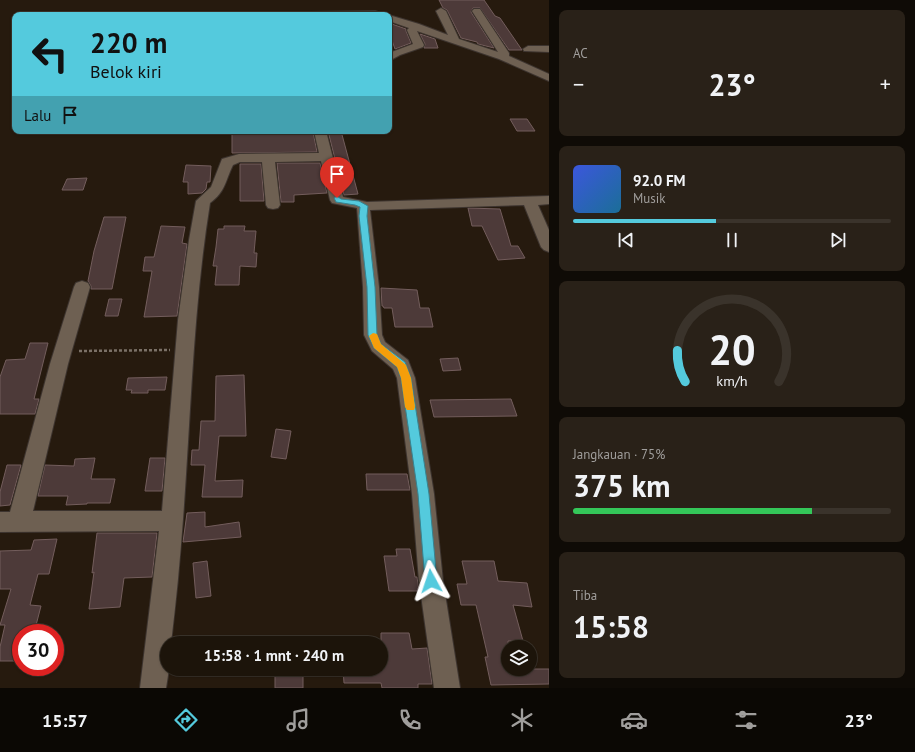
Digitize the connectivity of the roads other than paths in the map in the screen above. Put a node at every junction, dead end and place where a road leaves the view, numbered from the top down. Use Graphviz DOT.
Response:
graph roads {
  1 [pos="375,11"];
  2 [pos="441,11"];
  3 [pos="477,11"];
  4 [pos="359,12"];
  5 [pos="392,19"];
  6 [pos="416,26"];
  7 [pos="454,39"];
  8 [pos="528,49"];
  9 [pos="549,49"];
  10 [pos="392,56"];
  11 [pos="503,57"];
  12 [pos="549,78"];
  13 [pos="321,134"];
  14 [pos="326,157"];
  15 [pos="268,158"];
  16 [pos="549,200"];
  17 [pos="529,201"];
  18 [pos="273,205"];
  19 [pos="364,206"];
  20 [pos="549,246"];
  21 [pos="82,287"];
  22 [pos="172,521"];
  23 [pos="10,522"];
  24 [pos="153,688"];
  25 [pos="447,688"];
  1 -- 4 [label="street"];
  2 -- 7 [label="street"];
  3 -- 11 [label="street"];
  5 -- 6 [label="street"];
  6 -- 7 [label="street"];
  6 -- 10 [label="street"];
  7 -- 11 [label="street"];
  8 -- 9 [label="street"];
  11 -- 12 [label="street"];
  13 -- 14 [label="street"];
  14 -- 15 [label="street"];
  14 -- 19 [label="street"];
  15 -- 18 [label="street"];
  15 -- 22 [label="street"];
  16 -- 17 [label="street"];
  17 -- 19 [label="street"];
  17 -- 20 [label="street"];
  19 -- 25 [label="street"];
  21 -- 23 [label="street"];
  22 -- 23 [label="street"];
  22 -- 24 [label="street"];
}
